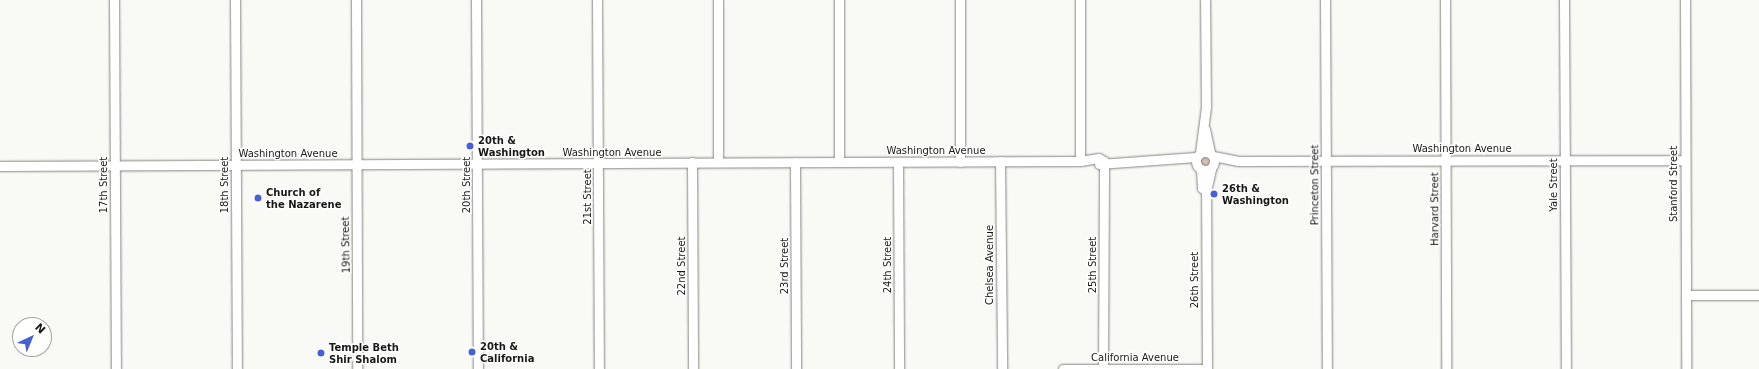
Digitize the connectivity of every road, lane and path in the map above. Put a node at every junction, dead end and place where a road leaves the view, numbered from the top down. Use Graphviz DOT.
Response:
graph roads {
  1 [pos="114,0"];
  2 [pos="235,0"];
  3 [pos="356,0"];
  4 [pos="476,0"];
  5 [pos="597,0"];
  6 [pos="718,0"];
  7 [pos="839,0"];
  8 [pos="960,0"];
  9 [pos="1080,0"];
  10 [pos="1205,0"];
  11 [pos="1325,0"];
  12 [pos="1445,0"];
  13 [pos="1564,0"];
  14 [pos="1685,0"];
  15 [pos="1205,129"];
  16 [pos="1565,160"];
  17 [pos="1685,160"];
  18 [pos="1000,161"];
  19 [pos="1080,161"];
  20 [pos="1104,161"];
  21 [pos="1212,161"];
  22 [pos="1326,161"];
  23 [pos="1445,161"];
  24 [pos="692,162"];
  25 [pos="718,162"];
  26 [pos="795,162"];
  27 [pos="839,162"];
  28 [pos="898,162"];
  29 [pos="960,162"];
  30 [pos="1199,162"];
  31 [pos="478,164"];
  32 [pos="598,164"];
  33 [pos="356,165"];
  34 [pos="0,166"];
  35 [pos="115,166"];
  36 [pos="236,166"];
  37 [pos="1206,191"];
  38 [pos="1686,295"];
  39 [pos="1759,295"];
  40 [pos="116,369"];
  41 [pos="236,369"];
  42 [pos="357,369"];
  43 [pos="478,369"];
  44 [pos="599,369"];
  45 [pos="693,369"];
  46 [pos="796,369"];
  47 [pos="899,369"];
  48 [pos="1002,369"];
  49 [pos="1063,369"];
  50 [pos="1103,369"];
  51 [pos="1206,369"];
  52 [pos="1327,369"];
  53 [pos="1446,369"];
  54 [pos="1566,369"];
  55 [pos="1686,369"];
  1 -- 35 [label="street, 17th Street"];
  2 -- 36 [label="street, 18th Street"];
  3 -- 33 [label="street, 19th Street"];
  4 -- 31 [label="street, 20th Street"];
  5 -- 32 [label="street, 21st Street"];
  6 -- 25 [label="street"];
  7 -- 27 [label="street"];
  8 -- 29 [label="street"];
  9 -- 19 [label="street"];
  10 -- 15 [label="street, 26th Street"];
  11 -- 22 [label="street, Princeton Street"];
  12 -- 23 [label="street, Harvard Street"];
  13 -- 16 [label="street, Yale Street"];
  14 -- 17 [label="street, Stanford Street"];
  15 -- 21 [label="street, 26th Street"];
  15 -- 30 [label="street, 26th Street"];
  16 -- 17 [label="street, Washington Avenue"];
  16 -- 23 [label="street, Washington Avenue"];
  16 -- 54 [label="street, Yale Street"];
  17 -- 38 [label="street, Stanford Street"];
  18 -- 19 [label="street, Washington Avenue"];
  18 -- 29 [label="street, Washington Avenue"];
  18 -- 48 [label="street, Chelsea Avenue"];
  19 -- 20 [label="street, Washington Avenue"];
  20 -- 30 [label="street, Washington Avenue"];
  20 -- 50 [label="street, 25th Street"];
  21 -- 22 [label="street, Washington Avenue"];
  21 -- 30 [label="street"];
  21 -- 30 [label="street"];
  21 -- 37 [label="street, 26th Street"];
  22 -- 23 [label="street, Washington Avenue"];
  22 -- 52 [label="street, Princeton Street"];
  23 -- 53 [label="street, Harvard Street"];
  24 -- 25 [label="street, Washington Avenue"];
  24 -- 32 [label="street, Washington Avenue"];
  24 -- 45 [label="street, 22nd Street"];
  25 -- 26 [label="street, Washington Avenue"];
  26 -- 27 [label="street, Washington Avenue"];
  26 -- 46 [label="street, 23rd Street"];
  27 -- 28 [label="street, Washington Avenue"];
  28 -- 29 [label="street, Washington Avenue"];
  28 -- 47 [label="street, 24th Street"];
  30 -- 37 [label="street, 26th Street"];
  31 -- 32 [label="street, Washington Avenue"];
  31 -- 33 [label="street, Washington Avenue"];
  31 -- 43 [label="street, 20th Street"];
  32 -- 44 [label="street, 21st Street"];
  33 -- 36 [label="street, Washington Avenue"];
  33 -- 42 [label="street, 19th Street"];
  34 -- 35 [label="street, Washington Avenue"];
  35 -- 36 [label="street, Washington Avenue"];
  35 -- 40 [label="street, 17th Street"];
  36 -- 41 [label="street, 18th Street"];
  37 -- 51 [label="street, 26th Street"];
  38 -- 39 [label="street"];
  38 -- 55 [label="street, Stanford Street"];
  49 -- 50 [label="street, California Avenue"];
  50 -- 51 [label="street, California Avenue"];
}
